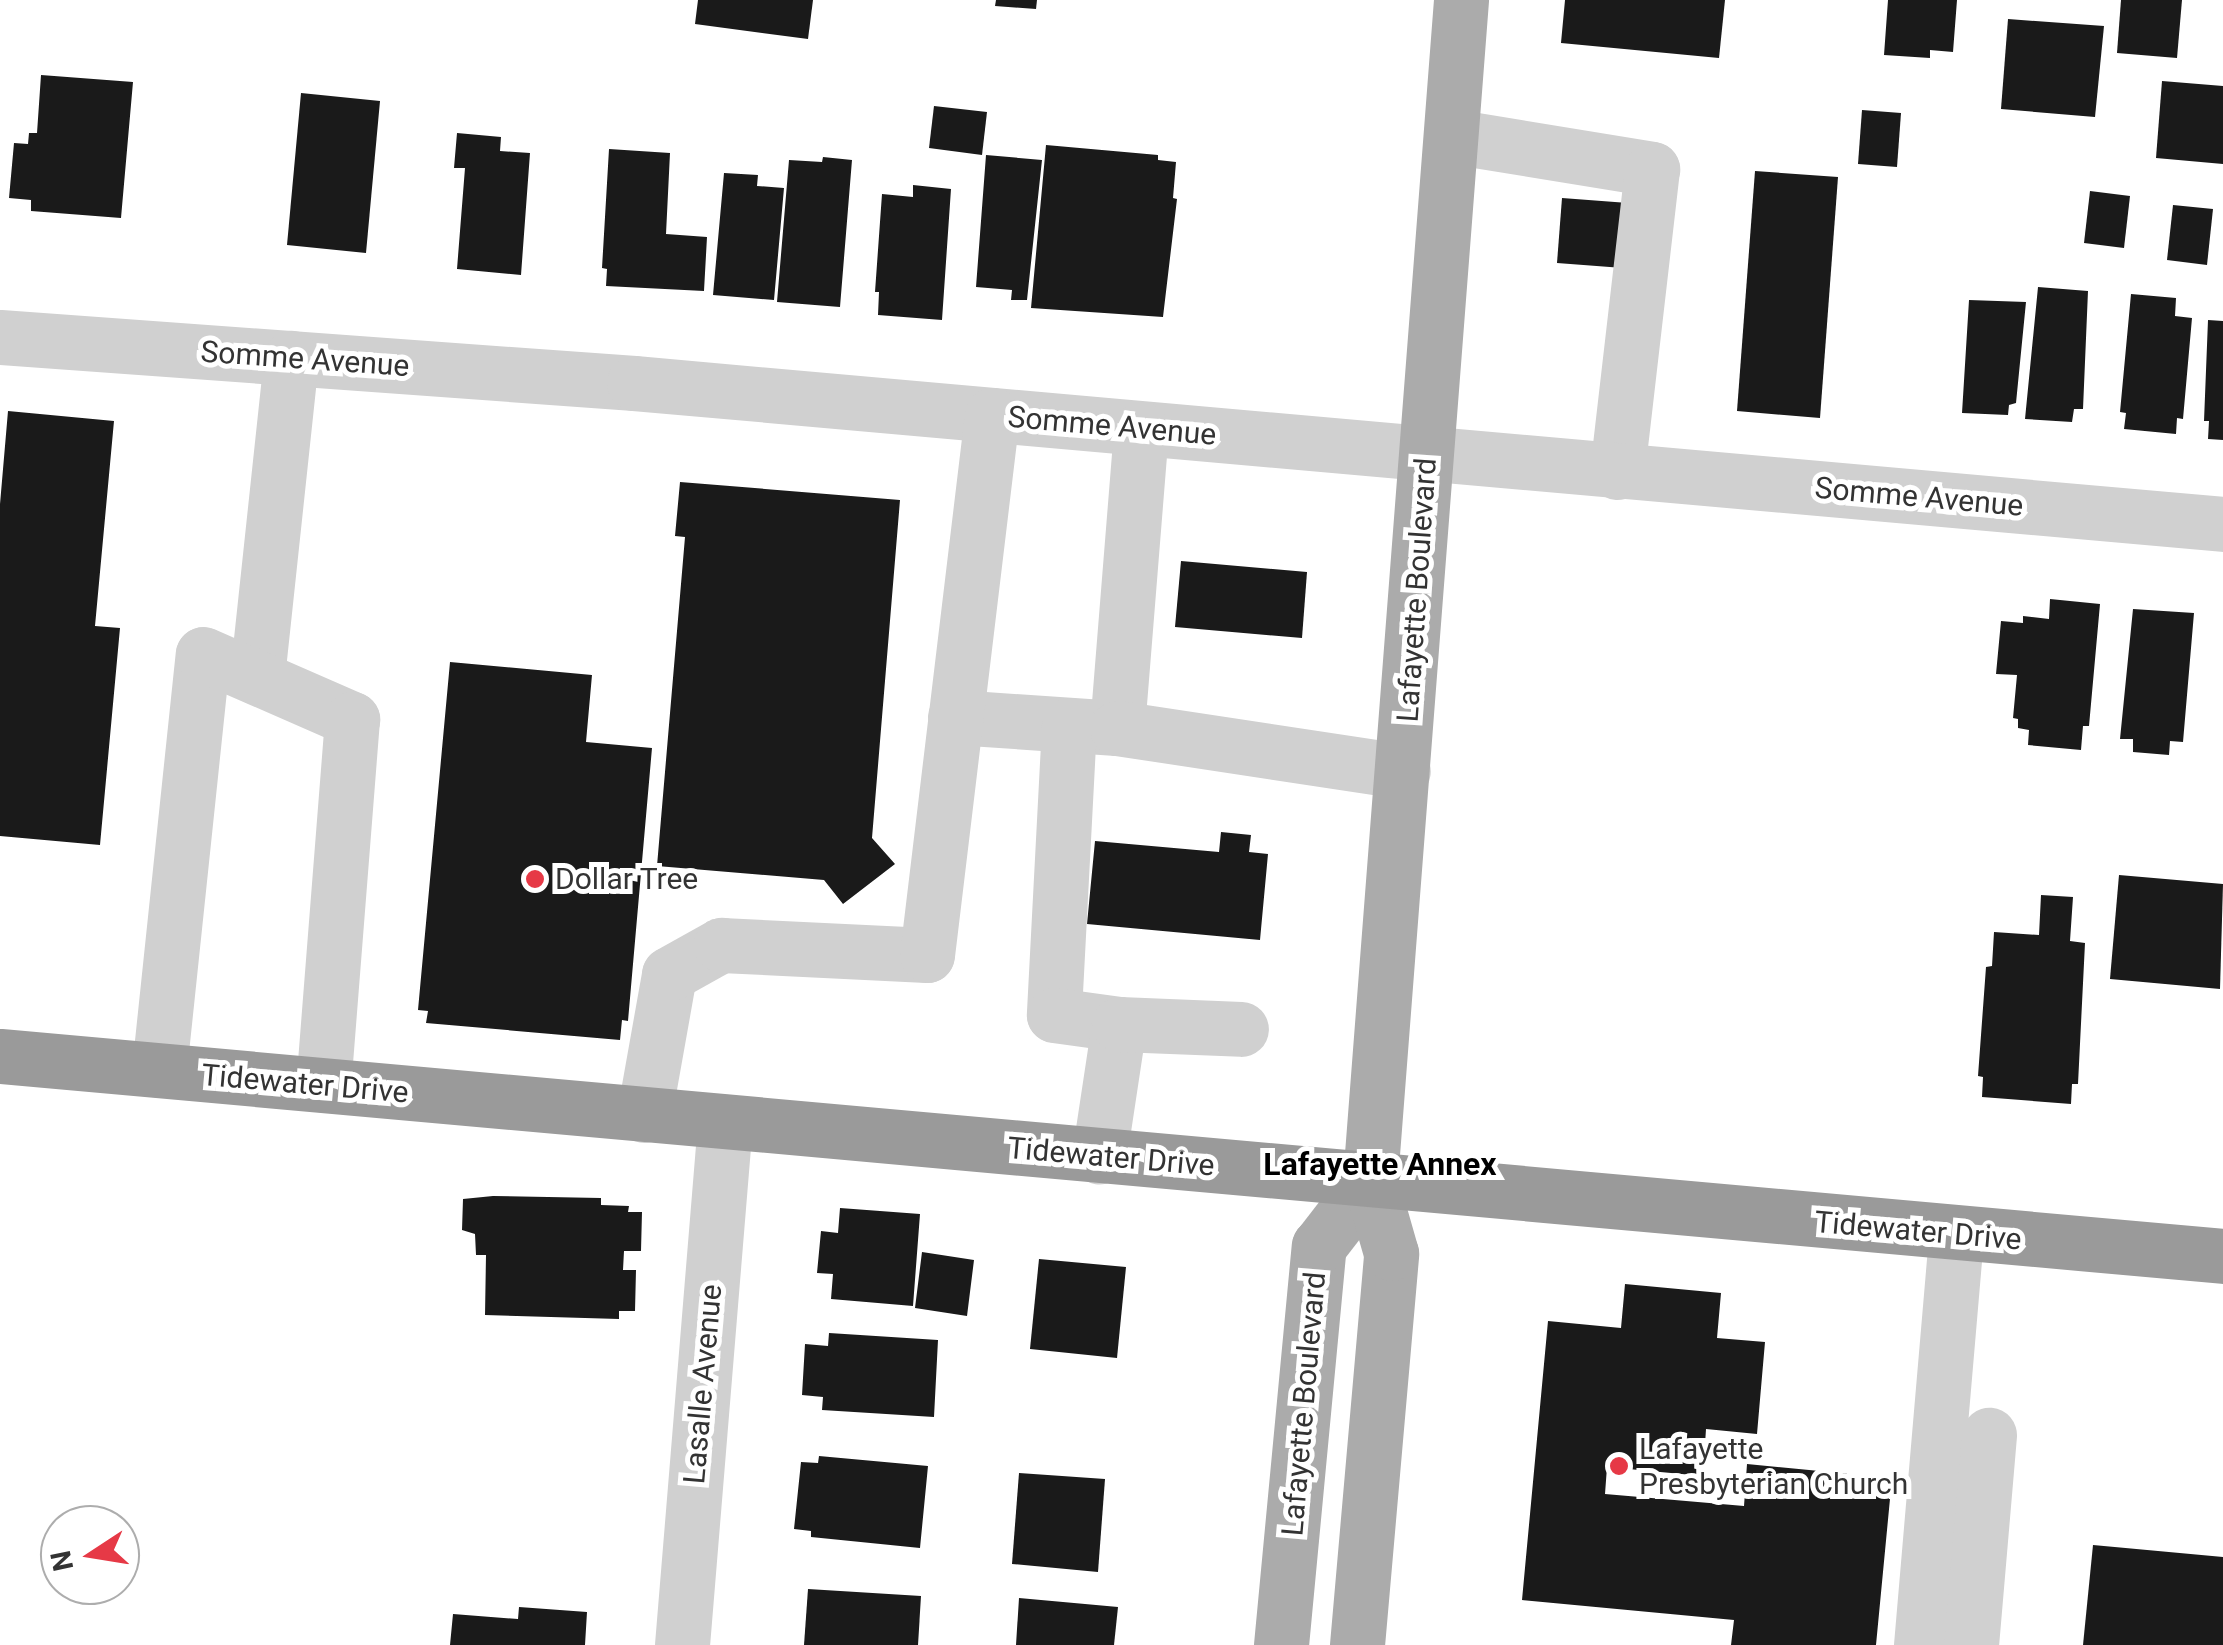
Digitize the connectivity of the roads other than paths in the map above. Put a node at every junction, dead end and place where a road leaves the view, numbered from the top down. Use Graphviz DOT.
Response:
graph roads {
  1 [pos="1461,0"];
  2 [pos="1450,136"];
  3 [pos="0,337"];
  4 [pos="291,358"];
  5 [pos="992,415"];
  6 [pos="1141,429"];
  7 [pos="1427,455"];
  8 [pos="1617,472"];
  9 [pos="2223,524"];
  10 [pos="257,677"];
  11 [pos="955,716"];
  12 [pos="1093,726"];
  13 [pos="1403,771"];
  14 [pos="1119,1024"];
  15 [pos="1241,1030"];
  16 [pos="0,1056"];
  17 [pos="159,1070"];
  18 [pos="323,1086"];
  19 [pos="644,1115"];
  20 [pos="725,1122"];
  21 [pos="1099,1156"];
  22 [pos="1370,1180"];
  23 [pos="1956,1235"];
  24 [pos="2223,1256"];
  25 [pos="1989,1435"];
  26 [pos="682,1645"];
  27 [pos="1281,1645"];
  28 [pos="1357,1645"];
  29 [pos="1921,1645"];
  30 [pos="1971,1645"];
  1 -- 2 [label="main road, Lafayette Boulevard"];
  2 -- 7 [label="main road, Lafayette Boulevard"];
  2 -- 8 [label="street"];
  3 -- 4 [label="street, Somme Avenue"];
  4 -- 5 [label="street, Somme Avenue"];
  4 -- 10 [label="street"];
  5 -- 6 [label="street, Somme Avenue"];
  5 -- 11 [label="street"];
  6 -- 7 [label="street, Somme Avenue"];
  6 -- 12 [label="street"];
  7 -- 8 [label="street, Somme Avenue"];
  7 -- 13 [label="main road, Lafayette Boulevard"];
  8 -- 9 [label="street, Somme Avenue"];
  10 -- 17 [label="street"];
  10 -- 18 [label="street"];
  11 -- 12 [label="street"];
  11 -- 19 [label="street"];
  12 -- 13 [label="street"];
  12 -- 14 [label="street"];
  13 -- 22 [label="main road, Lafayette Boulevard"];
  14 -- 15 [label="street"];
  14 -- 21 [label="street"];
  16 -- 17 [label="highway, Tidewater Drive"];
  17 -- 18 [label="highway, Tidewater Drive"];
  18 -- 19 [label="highway, Tidewater Drive"];
  19 -- 20 [label="highway, Tidewater Drive"];
  20 -- 21 [label="highway, Tidewater Drive"];
  20 -- 26 [label="street, Lasalle Avenue"];
  21 -- 22 [label="highway, Tidewater Drive"];
  22 -- 23 [label="highway, Tidewater Drive"];
  22 -- 27 [label="main road, Lafayette Boulevard"];
  22 -- 28 [label="main road, Lafayette Boulevard"];
  23 -- 24 [label="highway, Tidewater Drive"];
  23 -- 29 [label="street"];
  25 -- 30 [label="street"];
}
